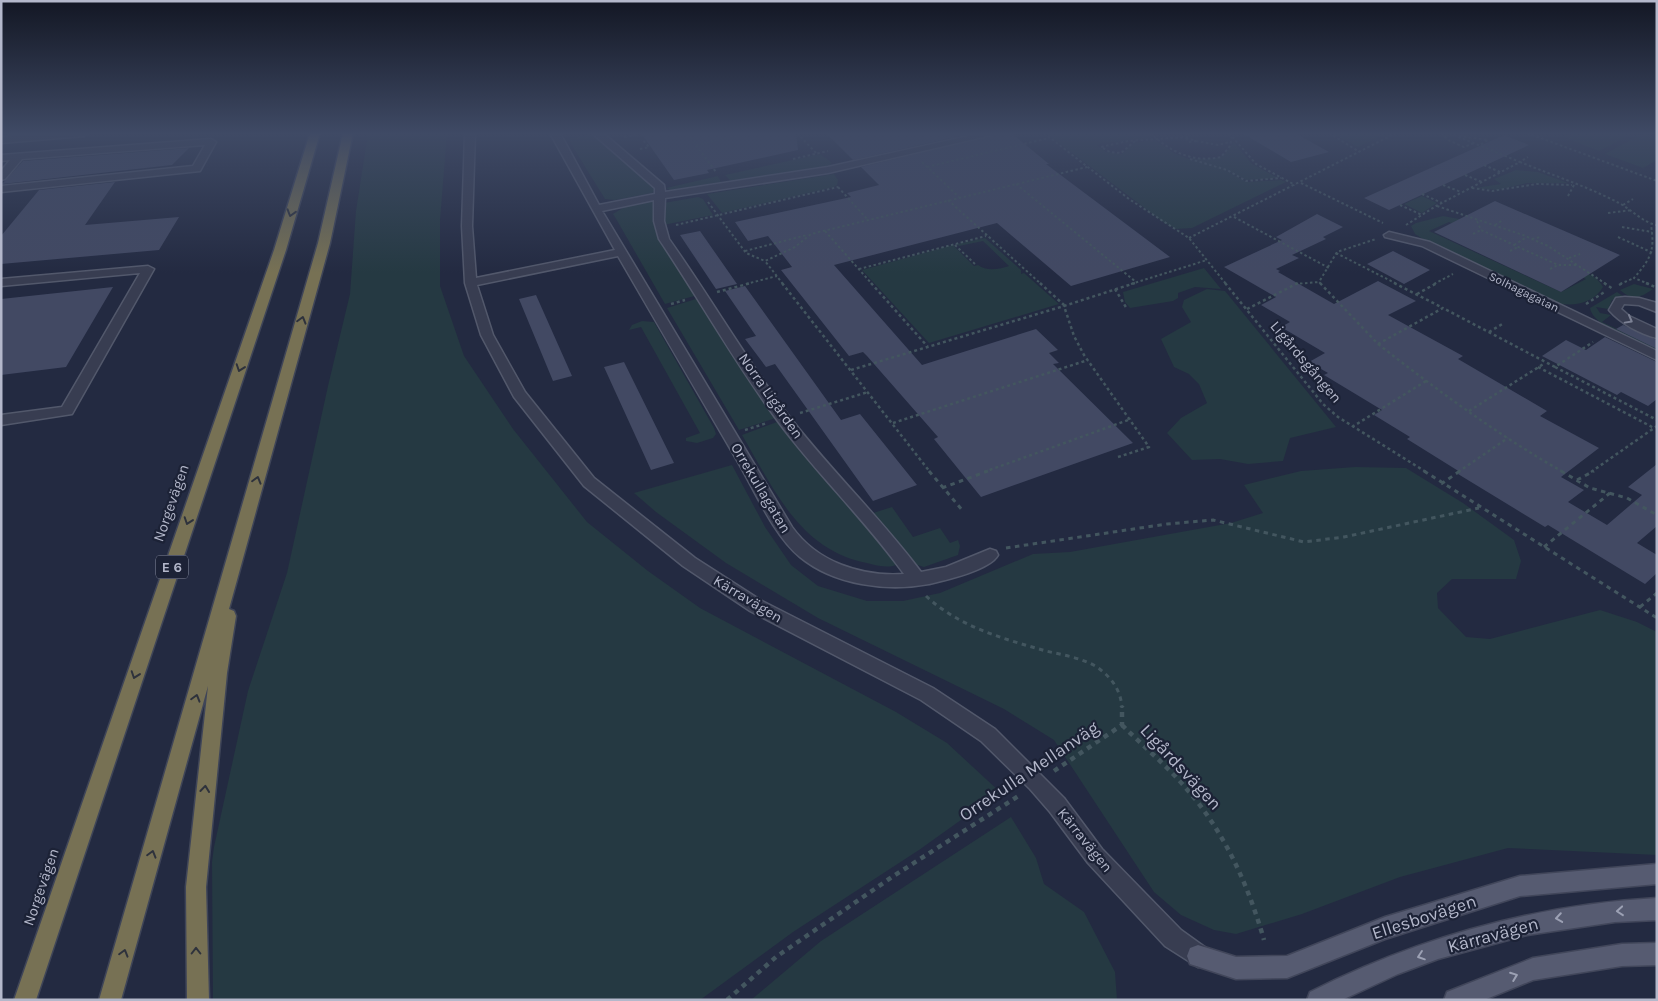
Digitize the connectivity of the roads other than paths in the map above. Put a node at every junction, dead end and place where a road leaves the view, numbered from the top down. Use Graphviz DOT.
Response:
graph roads {
  1 [pos="78,180"];
  2 [pos="301,180"];
  3 [pos="338,180"];
  4 [pos="468,180"];
  5 [pos="580,180"];
  6 [pos="651,180"];
  7 [pos="766,180"];
  8 [pos="1,189"];
  9 [pos="658,197"];
  10 [pos="596,209"];
  11 [pos="1393,232"];
  12 [pos="621,252"];
  13 [pos="1,283"];
  14 [pos="471,283"];
  15 [pos="1657,308"];
  16 [pos="1657,334"];
  17 [pos="1657,356"];
  18 [pos="1,420"];
  19 [pos="244,527"];
  20 [pos="990,555"];
  21 [pos="916,578"];
  22 [pos="1657,874"];
  23 [pos="1657,909"];
  24 [pos="1657,954"];
  25 [pos="1198,956"];
  26 [pos="1327,995"];
  27 [pos="1462,996"];
  28 [pos="25,1000"];
  29 [pos="110,1000"];
  30 [pos="198,1000"];
  1 -- 8 [label="street"];
  2 -- 28 [label="highway, Norgevägen / E 6, one-way"];
  19 -- 3 [label="highway, one-way"];
  4 -- 14 [label="street, Kärravägen"];
  5 -- 10 [label="street, Orrekullagatan"];
  6 -- 9 [label="street, Norra Ligården"];
  7 -- 9 [label="street"];
  9 -- 10 [label="street"];
  9 -- 21 [label="street, Norra Ligården"];
  10 -- 12 [label="street, Orrekullagatan"];
  11 -- 17 [label="street, Solhagagatan"];
  12 -- 14 [label="street"];
  12 -- 21 [label="street, Orrekullagatan"];
  13 -- 18 [label="street"];
  14 -- 25 [label="street, Kärravägen"];
  15 -- 16 [label="street, one-way"];
  29 -- 19 [label="highway, one-way"];
  30 -- 19 [label="highway, one-way"];
  20 -- 21 [label="street, Orrekullagatan"];
  22 -- 25 [label="main road, Ellesbovägen"];
  23 -- 26 [label="main road, Kärravägen, one-way"];
  27 -- 24 [label="main road, one-way"];
}
